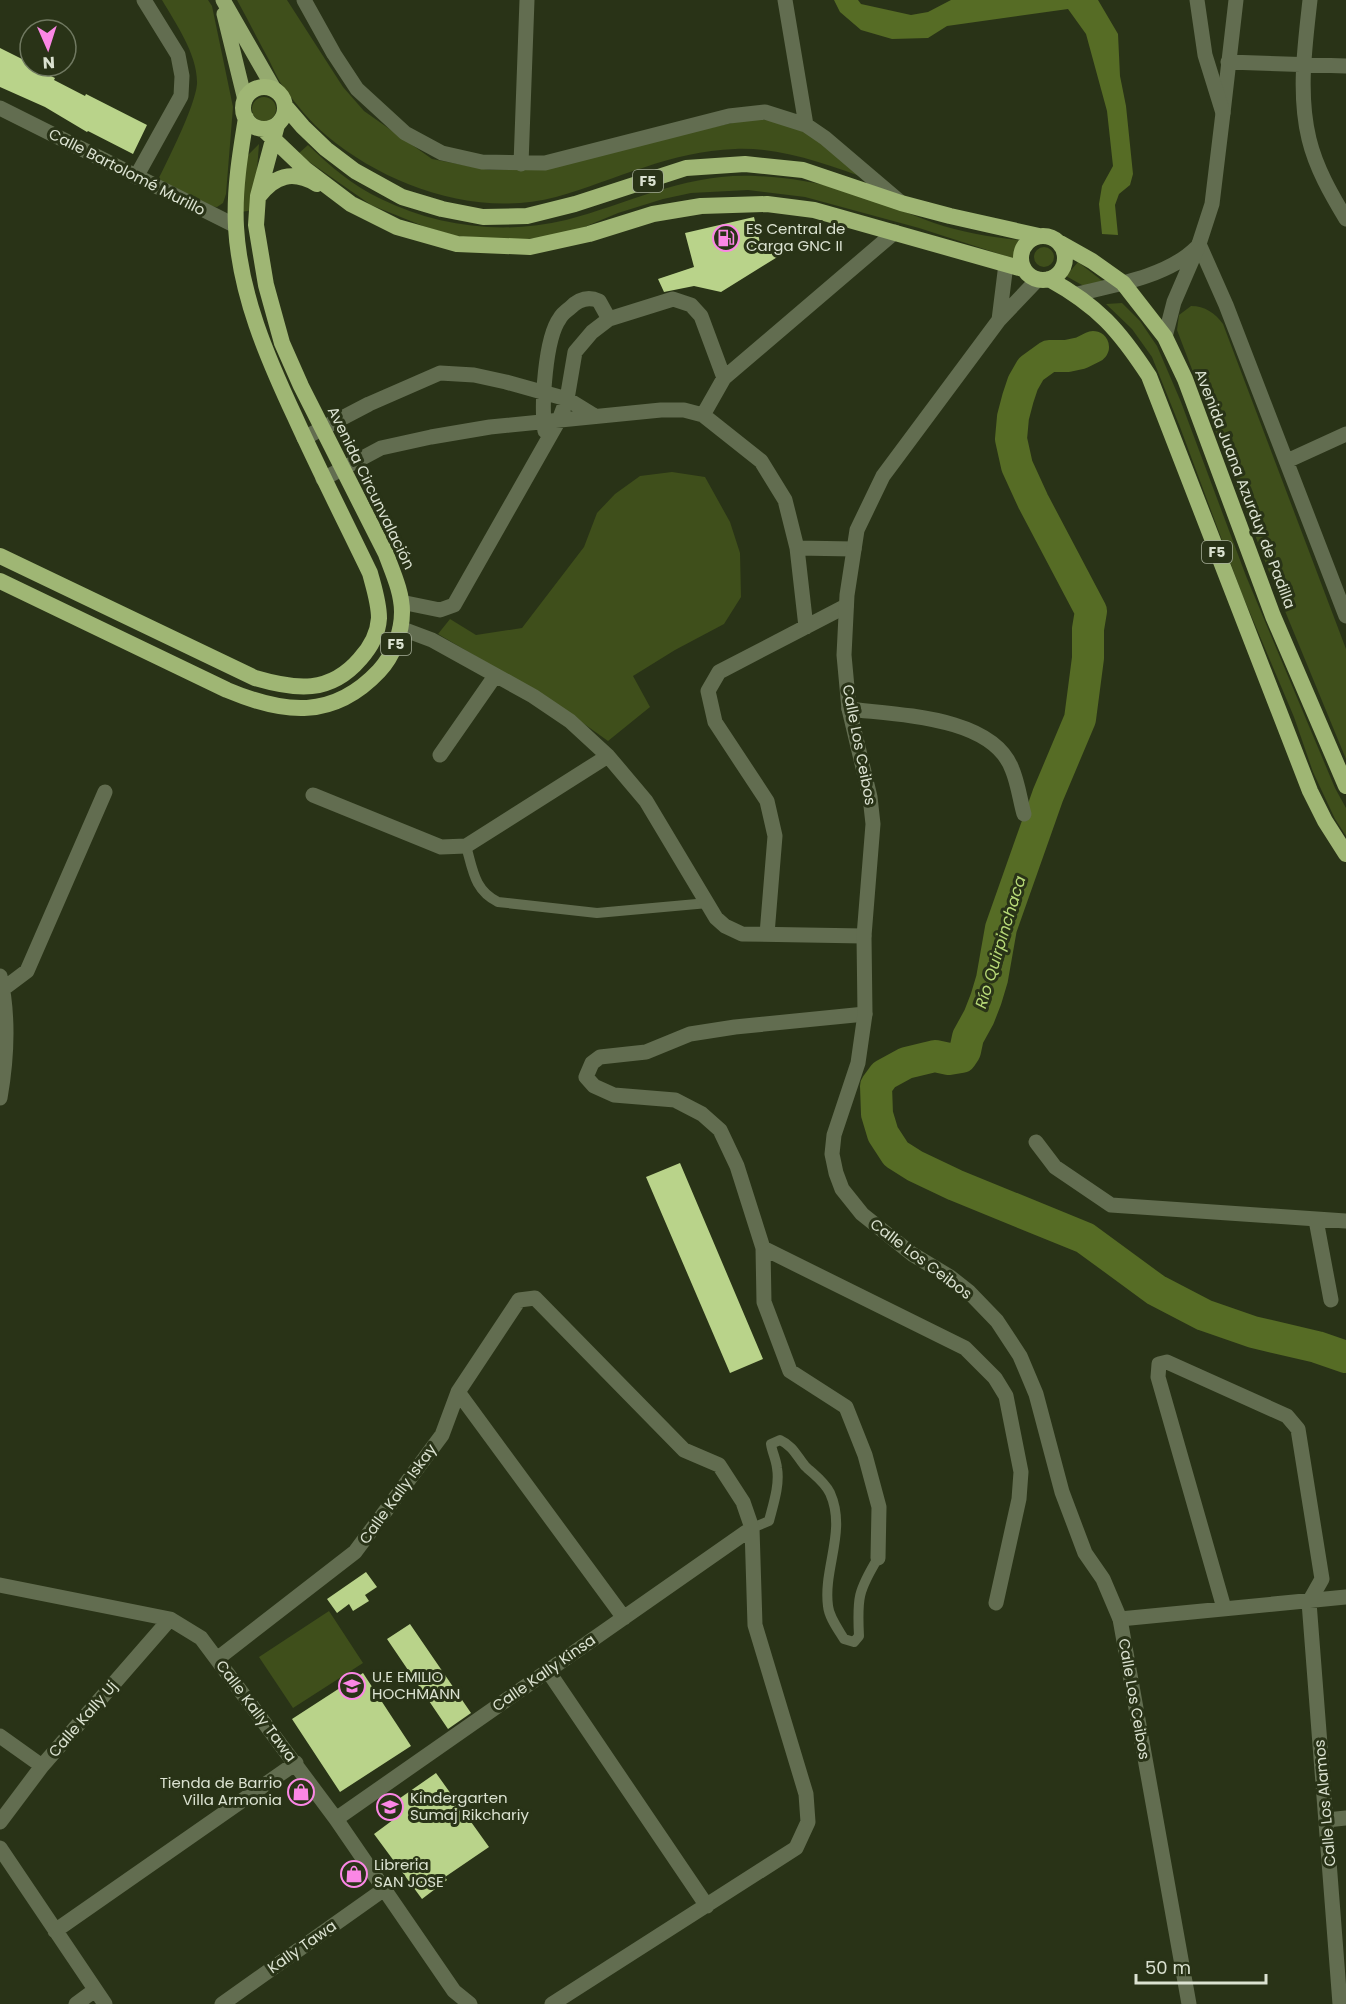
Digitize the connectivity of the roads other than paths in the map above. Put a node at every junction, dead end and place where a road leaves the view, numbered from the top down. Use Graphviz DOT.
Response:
graph roads {
  1 [pos="144,0"];
  2 [pos="222,0"];
  3 [pos="304,0"];
  4 [pos="527,0"];
  5 [pos="785,0"];
  6 [pos="1197,0"];
  7 [pos="1236,0"];
  8 [pos="1310,0"];
  9 [pos="1228,62"];
  10 [pos="1305,65"];
  11 [pos="1346,66"];
  12 [pos="274,89"];
  13 [pos="245,100"];
  14 [pos="285,106"];
  15 [pos="0,108"];
  16 [pos="1222,113"];
  17 [pos="246,118"];
  18 [pos="806,125"];
  19 [pos="272,131"];
  20 [pos="521,164"];
  21 [pos="136,177"];
  22 [pos="258,196"];
  23 [pos="901,203"];
  24 [pos="351,204"];
  25 [pos="1346,219"];
  26 [pos="256,225"];
  27 [pos="236,226"];
  28 [pos="895,232"];
  29 [pos="1039,236"];
  30 [pos="1059,243"];
  31 [pos="1199,244"];
  32 [pos="1006,264"];
  33 [pos="1023,269"];
  34 [pos="1044,279"];
  35 [pos="1123,283"];
  36 [pos="1077,294"];
  37 [pos="609,319"];
  38 [pos="999,320"];
  39 [pos="1165,337"];
  40 [pos="724,378"];
  41 [pos="543,392"];
  42 [pos="567,399"];
  43 [pos="593,416"];
  44 [pos="703,416"];
  45 [pos="560,420"];
  46 [pos="544,421"];
  47 [pos="322,429"];
  48 [pos="1346,434"];
  49 [pos="304,438"];
  50 [pos="547,442"];
  51 [pos="1287,461"];
  52 [pos="343,468"];
  53 [pos="323,479"];
  54 [pos="797,548"];
  55 [pos="854,549"];
  56 [pos="0,556"];
  57 [pos="0,581"];
  58 [pos="401,602"];
  59 [pos="846,606"];
  60 [pos="1346,615"];
  61 [pos="806,627"];
  62 [pos="400,628"];
  63 [pos="495,676"];
  64 [pos="849,709"];
  65 [pos="440,755"];
  66 [pos="608,756"];
  67 [pos="1346,786"];
  68 [pos="105,792"];
  69 [pos="312,795"];
  70 [pos="1024,814"];
  71 [pos="465,846"];
  72 [pos="1346,854"];
  73 [pos="708,903"];
  74 [pos="767,934"];
  75 [pos="864,936"];
  76 [pos="1,982"];
  77 [pos="865,1014"];
  78 [pos="3,1015"];
  79 [pos="0,1098"];
  80 [pos="1036,1142"];
  81 [pos="1316,1220"];
  82 [pos="1346,1221"];
  83 [pos="763,1248"];
  84 [pos="1331,1300"];
  85 [pos="458,1392"];
  86 [pos="752,1528"];
  87 [pos="878,1558"];
  88 [pos="0,1585"];
  89 [pos="1346,1597"];
  90 [pos="1309,1602"];
  91 [pos="996,1603"];
  92 [pos="1224,1608"];
  93 [pos="624,1617"];
  94 [pos="170,1619"];
  95 [pos="1120,1619"];
  96 [pos="217,1659"];
  97 [pos="548,1671"];
  98 [pos="0,1736"];
  99 [pos="296,1763"];
  100 [pos="42,1766"];
  101 [pos="1346,1818"];
  102 [pos="336,1819"];
  103 [pos="1327,1820"];
  104 [pos="0,1822"];
  105 [pos="0,1848"];
  106 [pos="383,1890"];
  107 [pos="707,1906"];
  108 [pos="55,1931"];
  109 [pos="95,1990"];
  110 [pos="454,1998"];
  111 [pos="76,2004"];
  112 [pos="105,2004"];
  113 [pos="222,2004"];
  114 [pos="470,2004"];
  115 [pos="552,2004"];
  116 [pos="1189,2004"];
  117 [pos="1341,2004"];
  1 -- 21 [label="street"];
  2 -- 12 [label="main road"];
  2 -- 13 [label="main road"];
  3 -- 20 [label="street"];
  4 -- 20 [label="street"];
  5 -- 18 [label="street"];
  6 -- 16 [label="street"];
  7 -- 9 [label="street"];
  8 -- 10 [label="street"];
  9 -- 10 [label="street"];
  9 -- 16 [label="street"];
  10 -- 11 [label="street"];
  10 -- 25 [label="street"];
  12 -- 13 [label="highway"];
  12 -- 14 [label="highway, F5"];
  13 -- 17 [label="highway, F5"];
  14 -- 19 [label="highway, F5"];
  14 -- 23 [label="highway, F5"];
  15 -- 21 [label="street, Calle Bartolomé Murillo"];
  16 -- 31 [label="street"];
  17 -- 19 [label="highway, F5"];
  17 -- 27 [label="highway, F5"];
  18 -- 20 [label="street"];
  18 -- 23 [label="street"];
  19 -- 22 [label="highway, Avenida Circunvalación / F5"];
  19 -- 24 [label="highway, F5"];
  21 -- 27 [label="street, Calle Bartolomé Murillo"];
  22 -- 24 [label="highway"];
  22 -- 26 [label="highway, Avenida Circunvalación / F5"];
  23 -- 29 [label="highway, F5"];
  24 -- 28 [label="highway, F5"];
  26 -- 27 [label="street, Calle Bartolomé Murillo"];
  26 -- 47 [label="highway, Avenida Circunvalación / F5"];
  27 -- 49 [label="highway, F5"];
  28 -- 32 [label="highway, F5"];
  28 -- 40 [label="street"];
  29 -- 30 [label="highway, F5"];
  29 -- 33 [label="highway"];
  30 -- 34 [label="highway"];
  30 -- 35 [label="highway, Avenida Juana Azurduy de Padilla / F5"];
  31 -- 35 [label="street"];
  31 -- 39 [label="street"];
  31 -- 51 [label="street"];
  32 -- 33 [label="highway, F5"];
  32 -- 38 [label="street, Calle Los Ceibos"];
  33 -- 34 [label="highway, F5"];
  34 -- 36 [label="highway, F5"];
  34 -- 38 [label="street, Calle Los Ceibos"];
  35 -- 36 [label="street"];
  35 -- 39 [label="highway, Avenida Juana Azurduy de Padilla / F5"];
  36 -- 72 [label="highway, F5"];
  37 -- 40 [label="street"];
  37 -- 41 [label="street"];
  37 -- 42 [label="street"];
  38 -- 55 [label="street, Calle Los Ceibos"];
  39 -- 67 [label="highway, Avenida Juana Azurduy de Padilla / F5"];
  40 -- 44 [label="street"];
  41 -- 42 [label="street"];
  41 -- 46 [label="street"];
  41 -- 47 [label="street"];
  42 -- 43 [label="street"];
  42 -- 45 [label="street"];
  43 -- 44 [label="street"];
  43 -- 45 [label="street"];
  44 -- 54 [label="street"];
  45 -- 46 [label="street"];
  45 -- 50 [label="street"];
  46 -- 50 [label="street"];
  46 -- 52 [label="street"];
  47 -- 49 [label="street"];
  47 -- 52 [label="highway, Avenida Circunvalación / F5"];
  48 -- 51 [label="street"];
  49 -- 53 [label="highway, F5"];
  50 -- 58 [label="street"];
  51 -- 60 [label="street"];
  52 -- 53 [label="street"];
  52 -- 58 [label="highway, Avenida Circunvalación / F5"];
  53 -- 56 [label="highway, F5"];
  54 -- 55 [label="street"];
  54 -- 61 [label="street"];
  55 -- 59 [label="street, Calle Los Ceibos"];
  57 -- 62 [label="highway, Avenida Circunvalación / F5"];
  58 -- 62 [label="highway, Avenida Circunvalación / F5"];
  59 -- 61 [label="street"];
  59 -- 64 [label="street, Calle Los Ceibos"];
  61 -- 74 [label="street"];
  62 -- 63 [label="street"];
  63 -- 65 [label="street"];
  63 -- 66 [label="street"];
  64 -- 70 [label="street"];
  64 -- 75 [label="street, Calle Los Ceibos"];
  66 -- 71 [label="street"];
  66 -- 73 [label="street"];
  68 -- 76 [label="street"];
  69 -- 71 [label="street"];
  71 -- 73 [label="lane"];
  73 -- 74 [label="street"];
  74 -- 75 [label="street"];
  75 -- 77 [label="street, Calle Los Ceibos"];
  76 -- 78 [label="street"];
  77 -- 83 [label="street"];
  77 -- 95 [label="street, Calle Los Ceibos"];
  78 -- 79 [label="street"];
  80 -- 81 [label="street"];
  81 -- 82 [label="street"];
  81 -- 84 [label="street"];
  83 -- 87 [label="street"];
  83 -- 91 [label="street"];
  85 -- 86 [label="street, Calle Kally Iskay"];
  85 -- 93 [label="street"];
  85 -- 96 [label="street, Calle Kally Iskay"];
  86 -- 87 [label="lane"];
  86 -- 93 [label="street, Calle Kally Kinsa"];
  86 -- 107 [label="street"];
  88 -- 94 [label="street"];
  89 -- 90 [label="street"];
  90 -- 92 [label="street"];
  90 -- 92 [label="street"];
  90 -- 103 [label="street, Calle Los Alamos"];
  92 -- 95 [label="street"];
  93 -- 97 [label="street, Calle Kally Kinsa"];
  94 -- 96 [label="street, Calle Kally Tawa"];
  94 -- 100 [label="street, Calle Kally Uj"];
  95 -- 116 [label="street, Calle Los Ceibos"];
  96 -- 99 [label="street, Calle Kally Tawa"];
  97 -- 102 [label="street, Calle Kally Kinsa"];
  97 -- 107 [label="street"];
  98 -- 100 [label="street"];
  99 -- 102 [label="street, Calle Kally Tawa"];
  99 -- 108 [label="street"];
  100 -- 104 [label="street, Calle Kally Uj"];
  101 -- 103 [label="street"];
  102 -- 106 [label="street, Calle Kally Tawa"];
  103 -- 117 [label="street, Calle Los Alamos"];
  105 -- 108 [label="street"];
  106 -- 110 [label="street, Calle Kally Tawa"];
  106 -- 113 [label="street, Kally Tawa"];
  107 -- 115 [label="street"];
  108 -- 109 [label="street"];
  109 -- 111 [label="street"];
  109 -- 112 [label="street"];
  110 -- 114 [label="street, Calle Kally Tawa"];
}
